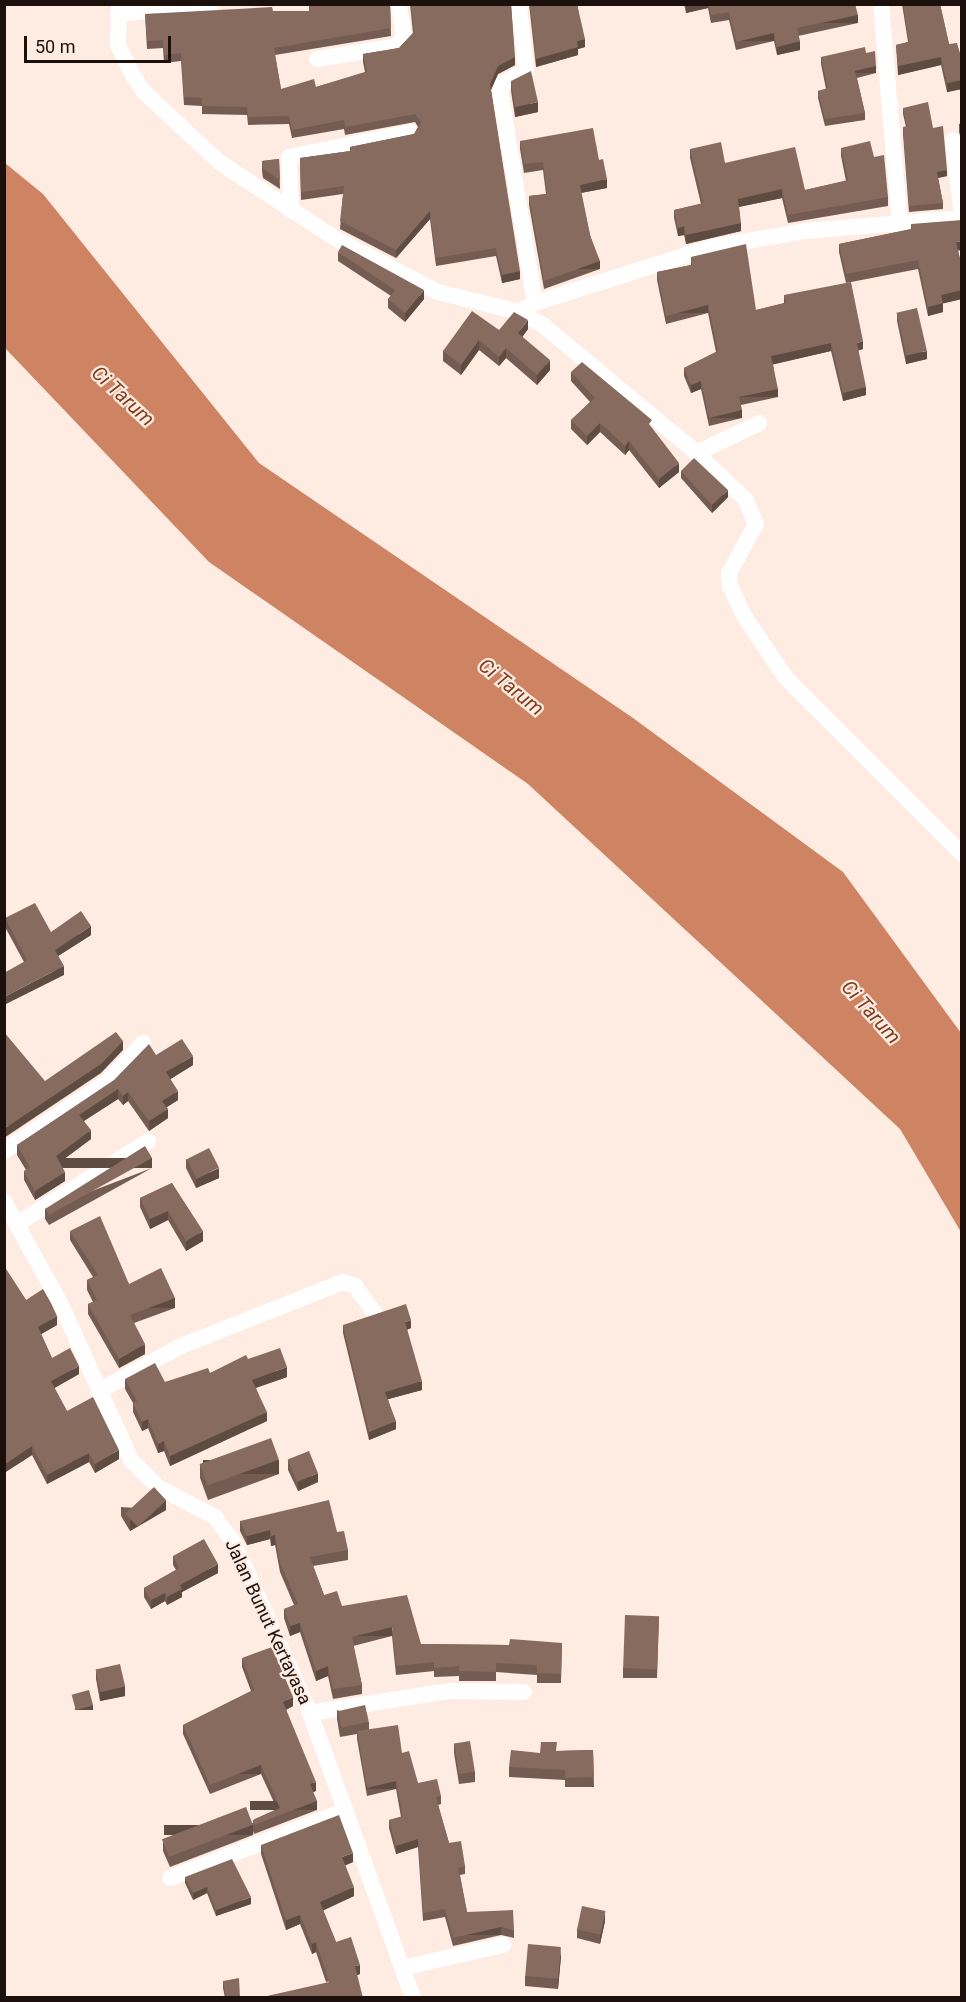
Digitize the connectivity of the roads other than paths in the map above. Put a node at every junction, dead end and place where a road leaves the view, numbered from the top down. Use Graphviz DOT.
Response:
graph roads {
  1 [pos="211,4"];
  2 [pos="399,4"];
  3 [pos="519,4"];
  4 [pos="881,4"];
  5 [pos="119,9"];
  6 [pos="317,59"];
  7 [pos="411,132"];
  8 [pos="953,140"];
  9 [pos="291,211"];
  10 [pos="962,218"];
  11 [pos="900,226"];
  12 [pos="535,303"];
  13 [pos="519,312"];
  14 [pos="759,423"];
  15 [pos="697,453"];
  16 [pos="962,854"];
  17 [pos="143,1043"];
  18 [pos="148,1141"];
  19 [pos="4,1151"];
  20 [pos="4,1201"];
  21 [pos="19,1223"];
  22 [pos="375,1314"];
  23 [pos="99,1391"];
  24 [pos="524,1692"];
  25 [pos="310,1713"];
  26 [pos="344,1811"];
  27 [pos="170,1878"];
  28 [pos="504,1945"];
  29 [pos="402,1968"];
  30 [pos="413,1998"];
  1 -- 5 [label="street"];
  2 -- 6 [label="street"];
  3 -- 12 [label="street"];
  4 -- 11 [label="street"];
  5 -- 9 [label="street"];
  7 -- 9 [label="street"];
  8 -- 10 [label="street"];
  9 -- 13 [label="street"];
  10 -- 11 [label="street"];
  11 -- 12 [label="street"];
  12 -- 13 [label="street"];
  13 -- 15 [label="street"];
  14 -- 15 [label="street"];
  15 -- 16 [label="street"];
  17 -- 19 [label="street"];
  18 -- 21 [label="street"];
  20 -- 21 [label="street, Jalan Bunut Kertayasa"];
  21 -- 23 [label="street, Jalan Bunut Kertayasa"];
  22 -- 23 [label="street"];
  23 -- 25 [label="street, Jalan Bunut Kertayasa"];
  24 -- 25 [label="street"];
  25 -- 26 [label="street, Jalan Bunut Kertayasa"];
  26 -- 27 [label="street"];
  26 -- 29 [label="street, Jalan Bunut Kertayasa"];
  28 -- 29 [label="street"];
  29 -- 30 [label="street, Jalan Bunut Kertayasa"];
}
